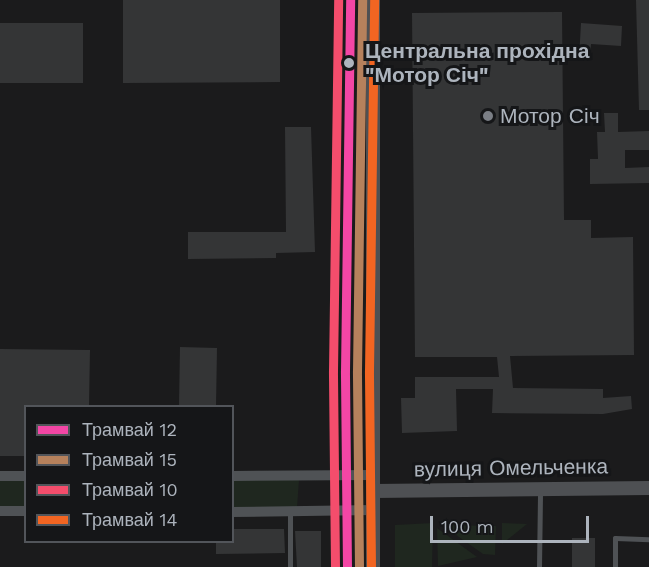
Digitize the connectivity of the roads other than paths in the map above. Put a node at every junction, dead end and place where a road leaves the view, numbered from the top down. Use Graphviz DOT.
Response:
graph roads {
  1 [pos="373,0"];
  2 [pos="373,475"];
  3 [pos="0,476"];
  4 [pos="24,476"];
  5 [pos="234,476"];
  6 [pos="649,488"];
  7 [pos="540,489"];
  8 [pos="374,491"];
  9 [pos="374,510"];
  10 [pos="0,511"];
  11 [pos="24,511"];
  12 [pos="234,512"];
  13 [pos="290,512"];
  14 [pos="649,539"];
  15 [pos="290,567"];
  16 [pos="373,567"];
  17 [pos="539,567"];
  18 [pos="615,567"];
  1 -- 2 [label="main road"];
  2 -- 5 [label="street"];
  2 -- 8 [label="main road"];
  3 -- 4 [label="street"];
  6 -- 7 [label="main road, вулиця Омельченка"];
  7 -- 8 [label="main road, вулиця Омельченка"];
  7 -- 17 [label="lane"];
  8 -- 9 [label="main road"];
  9 -- 13 [label="street"];
  9 -- 16 [label="main road"];
  10 -- 11 [label="street"];
  12 -- 13 [label="street"];
  13 -- 15 [label="lane"];
  14 -- 18 [label="lane"];
}
